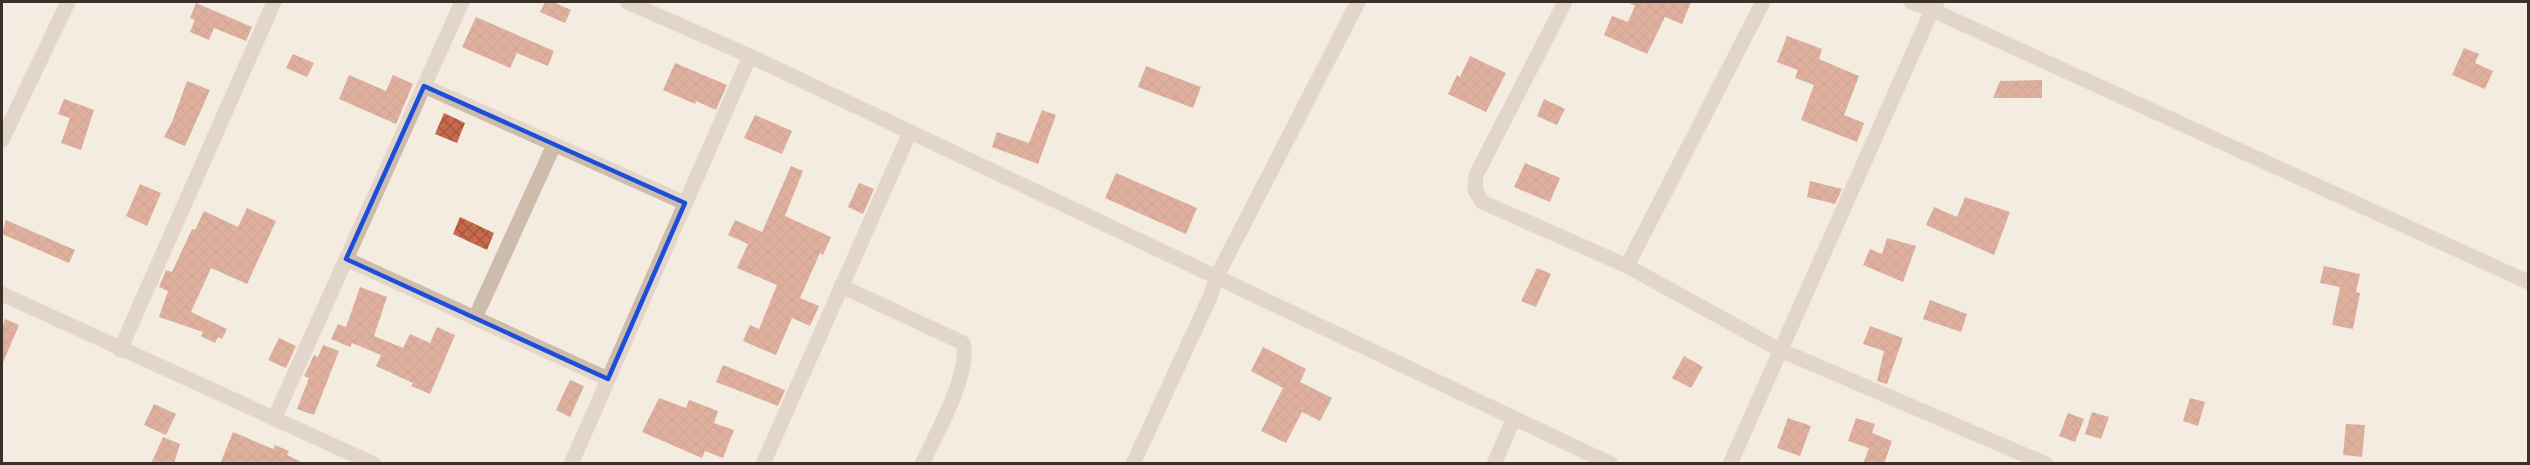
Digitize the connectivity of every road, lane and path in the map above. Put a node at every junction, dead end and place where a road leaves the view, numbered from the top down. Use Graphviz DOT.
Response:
graph roads {
  1 [pos="68,2"];
  2 [pos="274,2"];
  3 [pos="462,2"];
  4 [pos="627,2"];
  5 [pos="1358,2"];
  6 [pos="1565,2"];
  7 [pos="1764,2"];
  8 [pos="1911,2"];
  9 [pos="1935,6"];
  10 [pos="750,56"];
  11 [pos="424,86"];
  12 [pos="910,132"];
  13 [pos="2,140"];
  14 [pos="554,145"];
  15 [pos="686,203"];
  16 [pos="346,259"];
  17 [pos="1627,266"];
  18 [pos="1217,276"];
  19 [pos="2529,282"];
  20 [pos="842,286"];
  21 [pos="2,294"];
  22 [pos="475,318"];
  23 [pos="120,350"];
  24 [pos="1780,350"];
  25 [pos="608,379"];
  26 [pos="275,417"];
  27 [pos="1514,418"];
  28 [pos="374,464"];
  29 [pos="571,464"];
  30 [pos="762,464"];
  31 [pos="922,464"];
  32 [pos="1133,464"];
  33 [pos="1494,464"];
  34 [pos="1611,464"];
  35 [pos="1730,464"];
  36 [pos="2046,464"];
  1 -- 13 [label="street"];
  2 -- 23 [label="street"];
  3 -- 11 [label="street"];
  4 -- 10 [label="street"];
  5 -- 18 [label="street"];
  6 -- 17 [label="street"];
  7 -- 17 [label="street"];
  8 -- 9 [label="street"];
  9 -- 19 [label="street"];
  9 -- 24 [label="street"];
  10 -- 12 [label="street"];
  10 -- 15 [label="street"];
  11 -- 14 [label="street"];
  11 -- 16 [label="street"];
  12 -- 18 [label="street"];
  12 -- 20 [label="street"];
  14 -- 15 [label="street"];
  14 -- 22 [label="street"];
  15 -- 25 [label="street"];
  16 -- 22 [label="street"];
  16 -- 26 [label="street"];
  17 -- 24 [label="street"];
  18 -- 27 [label="street"];
  18 -- 32 [label="street"];
  20 -- 30 [label="street"];
  20 -- 31 [label="street"];
  21 -- 23 [label="street"];
  22 -- 25 [label="street"];
  23 -- 26 [label="street"];
  24 -- 35 [label="street"];
  24 -- 36 [label="street"];
  25 -- 29 [label="street"];
  26 -- 28 [label="street"];
  27 -- 33 [label="street"];
  27 -- 34 [label="street"];
}
